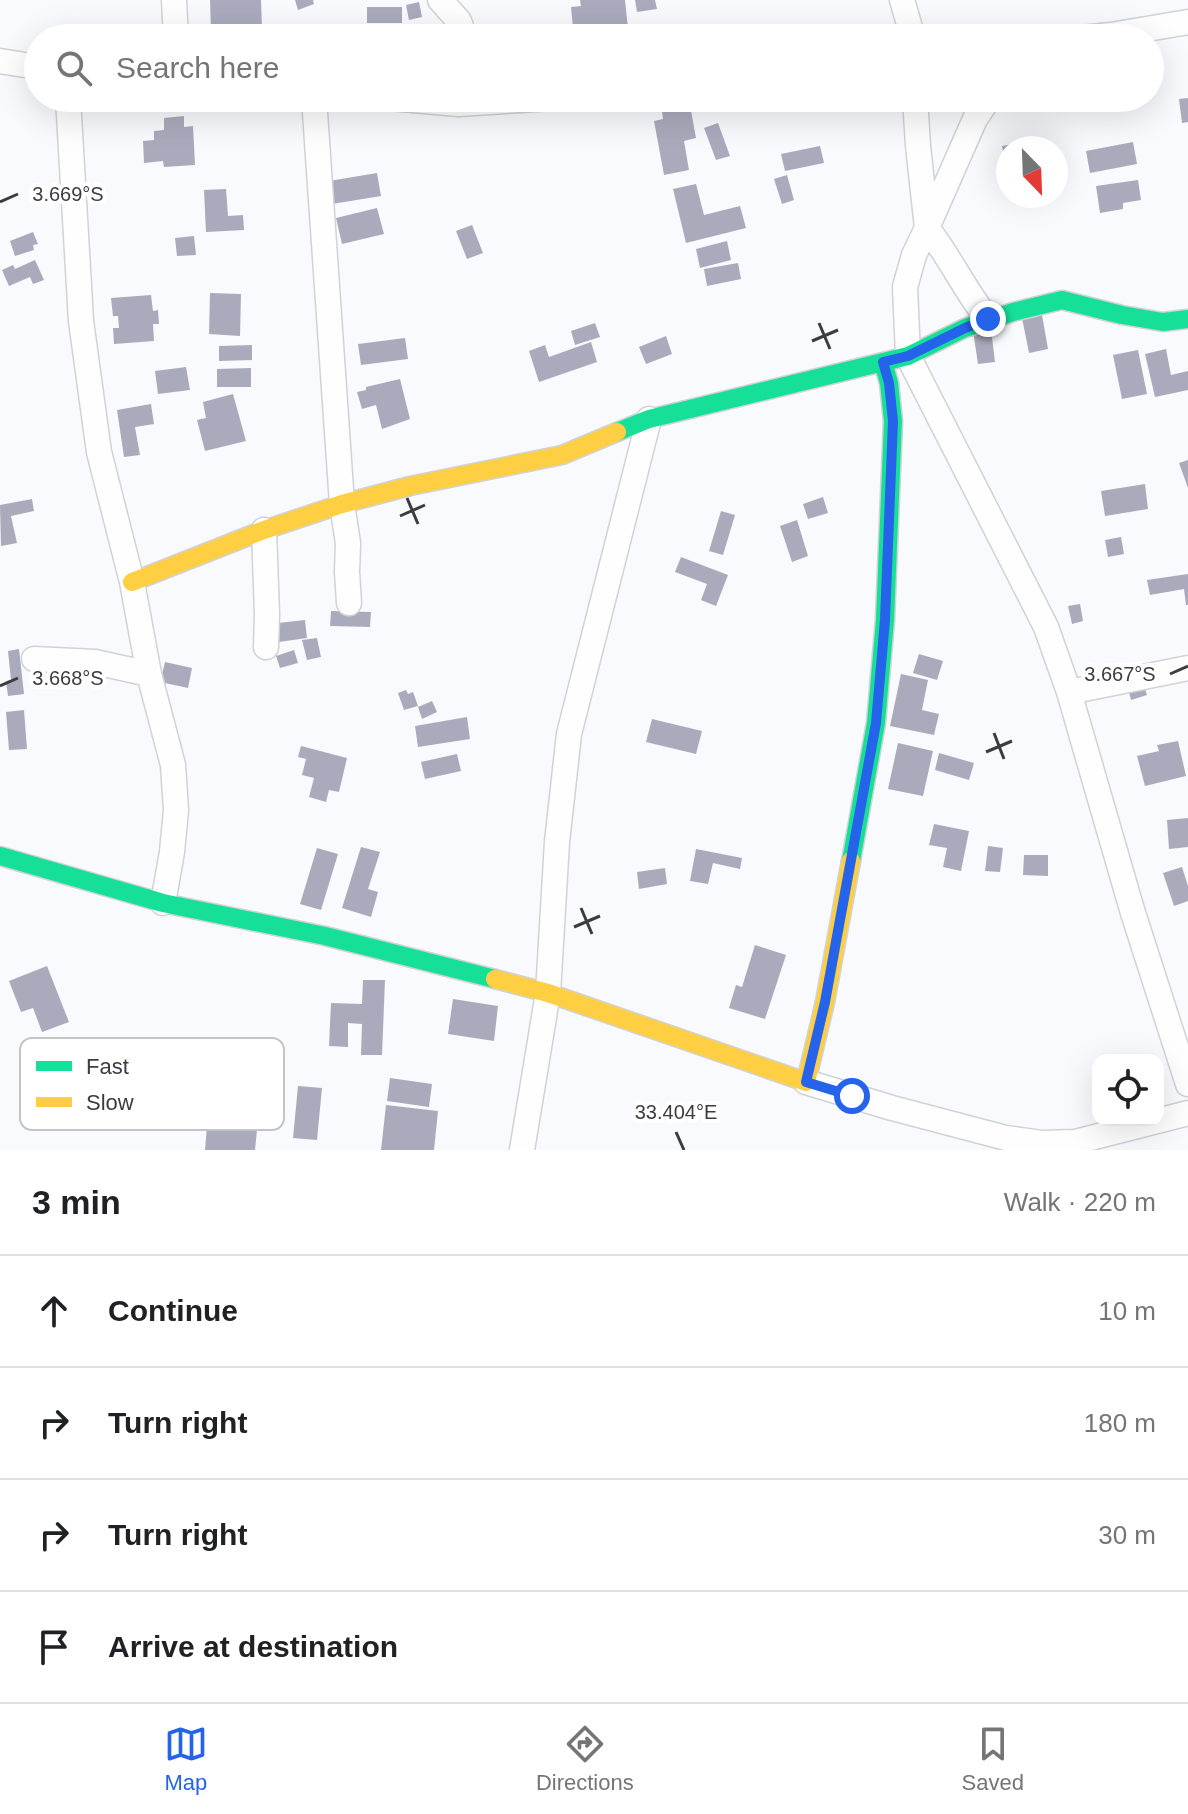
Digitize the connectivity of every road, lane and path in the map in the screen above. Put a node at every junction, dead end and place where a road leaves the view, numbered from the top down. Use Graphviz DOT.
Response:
graph roads {
  1 [pos="174,0"];
  2 [pos="440,0"];
  3 [pos="902,0"];
  4 [pos="1188,22"];
  5 [pos="175,24"];
  6 [pos="460,24"];
  7 [pos="909,24"];
  8 [pos="1164,26"];
  9 [pos="0,61"];
  10 [pos="24,65"];
  11 [pos="69,112"];
  12 [pos="315,112"];
  13 [pos="916,112"];
  14 [pos="980,112"];
  15 [pos="927,228"];
  16 [pos="988,319"];
  17 [pos="1188,319"];
  18 [pos="908,356"];
  19 [pos="883,362"];
  20 [pos="649,419"];
  21 [pos="342,504"];
  22 [pos="264,530"];
  23 [pos="132,582"];
  24 [pos="349,603"];
  25 [pos="266,647"];
  26 [pos="34,659"];
  27 [pos="1188,668"];
  28 [pos="149,674"];
  29 [pos="1069,692"];
  30 [pos="0,856"];
  31 [pos="163,903"];
  32 [pos="548,993"];
  33 [pos="806,1082"];
  34 [pos="1188,1084"];
  35 [pos="1188,1113"];
  36 [pos="522,1150"];
  1 -- 5 [label="street"];
  2 -- 6 [label="street"];
  3 -- 7 [label="street"];
  4 -- 8 [label="street"];
  9 -- 10 [label="street"];
  11 -- 23 [label="street"];
  12 -- 21 [label="street"];
  13 -- 15 [label="street"];
  14 -- 15 [label="street"];
  15 -- 16 [label="street"];
  15 -- 18 [label="street"];
  16 -- 17 [label="street"];
  16 -- 18 [label="street"];
  18 -- 19 [label="street"];
  18 -- 29 [label="street"];
  19 -- 20 [label="street"];
  19 -- 33 [label="street"];
  20 -- 21 [label="street"];
  20 -- 32 [label="street"];
  21 -- 22 [label="street"];
  21 -- 24 [label="street"];
  22 -- 23 [label="street"];
  22 -- 25 [label="street"];
  23 -- 28 [label="street"];
  26 -- 28 [label="street"];
  27 -- 29 [label="street"];
  28 -- 31 [label="street"];
  29 -- 34 [label="street"];
  30 -- 31 [label="street"];
  31 -- 32 [label="street"];
  32 -- 33 [label="street"];
  32 -- 36 [label="street"];
  33 -- 35 [label="street"];
}
